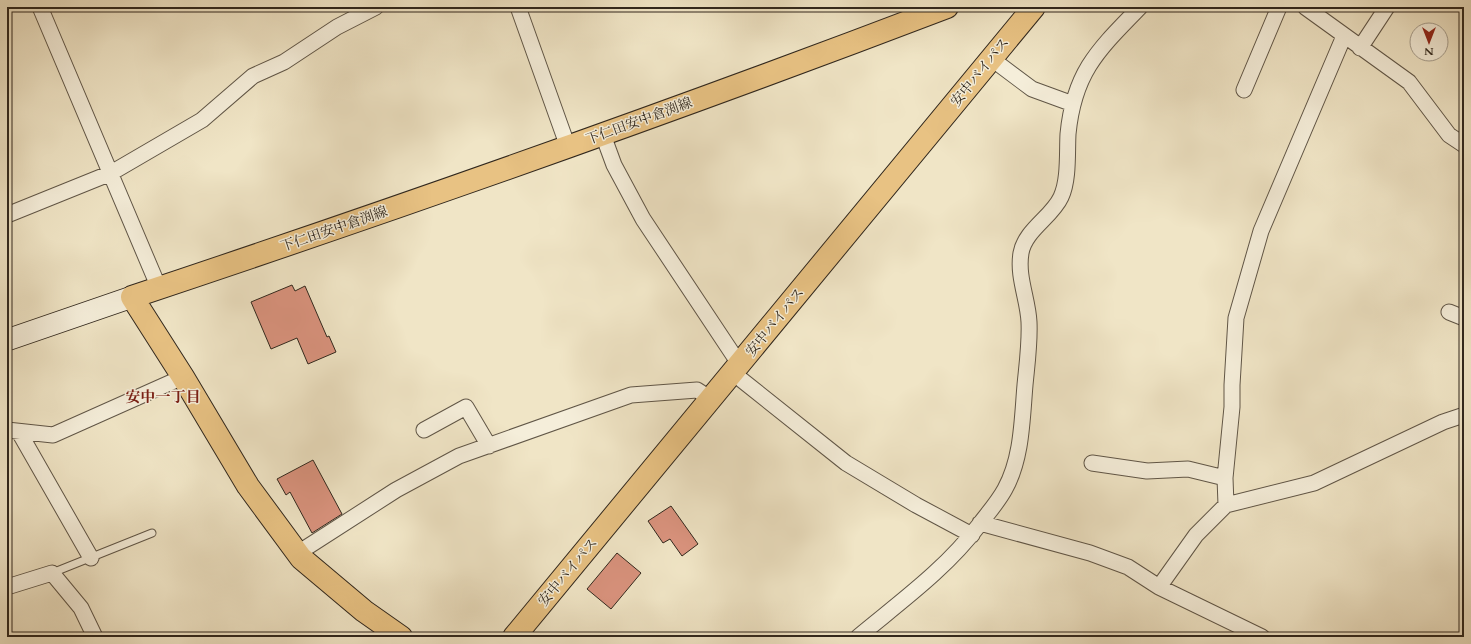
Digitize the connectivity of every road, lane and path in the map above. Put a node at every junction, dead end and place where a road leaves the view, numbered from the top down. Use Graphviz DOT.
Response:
graph roads {
  1 [pos="40,7"];
  2 [pos="376,7"];
  3 [pos="518,7"];
  4 [pos="947,7"];
  5 [pos="1034,7"];
  6 [pos="1140,7"];
  7 [pos="1279,7"];
  8 [pos="1305,7"];
  9 [pos="1387,7"];
  10 [pos="1344,36"];
  11 [pos="1360,48"];
  12 [pos="992,59"];
  13 [pos="1244,90"];
  14 [pos="1073,104"];
  15 [pos="603,135"];
  16 [pos="1464,145"];
  17 [pos="568,147"];
  18 [pos="111,173"];
  19 [pos="7,215"];
  20 [pos="159,288"];
  21 [pos="132,297"];
  22 [pos="1449,312"];
  23 [pos="1464,318"];
  24 [pos="7,340"];
  25 [pos="736,369"];
  26 [pos="183,377"];
  27 [pos="711,399"];
  28 [pos="1464,415"];
  29 [pos="424,430"];
  30 [pos="13,431"];
  31 [pos="489,446"];
  32 [pos="1092,464"];
  33 [pos="1225,478"];
  34 [pos="1226,505"];
  35 [pos="976,529"];
  36 [pos="152,532"];
  37 [pos="298,553"];
  38 [pos="91,558"];
  39 [pos="52,573"];
  40 [pos="7,587"];
  41 [pos="1159,587"];
  42 [pos="95,637"];
  43 [pos="401,637"];
  44 [pos="514,637"];
  45 [pos="858,637"];
  46 [pos="1262,637"];
  1 -- 18 [label="street"];
  2 -- 18 [label="street"];
  3 -- 17 [label="street"];
  4 -- 15 [label="main road, 下仁田安中倉渕線"];
  5 -- 12 [label="main road, 安中バイパス"];
  6 -- 14 [label="street"];
  7 -- 13 [label="street"];
  8 -- 10 [label="street"];
  9 -- 11 [label="street"];
  10 -- 11 [label="street"];
  10 -- 33 [label="street"];
  11 -- 16 [label="street"];
  12 -- 14 [label="street"];
  12 -- 25 [label="main road, 安中バイパス"];
  14 -- 35 [label="street"];
  15 -- 17 [label="main road, 下仁田安中倉渕線"];
  15 -- 25 [label="street"];
  17 -- 20 [label="main road, 下仁田安中倉渕線"];
  18 -- 19 [label="street"];
  18 -- 20 [label="street"];
  20 -- 21 [label="main road, 下仁田安中倉渕線"];
  21 -- 24 [label="main road"];
  21 -- 26 [label="main road"];
  22 -- 23 [label="street"];
  25 -- 27 [label="main road, 安中バイパス"];
  25 -- 35 [label="street"];
  26 -- 30 [label="street"];
  26 -- 37 [label="main road"];
  27 -- 31 [label="street"];
  27 -- 44 [label="main road, 安中バイパス"];
  28 -- 34 [label="street"];
  29 -- 31 [label="street"];
  30 -- 38 [label="street"];
  31 -- 37 [label="street"];
  32 -- 33 [label="street"];
  33 -- 34 [label="street"];
  34 -- 41 [label="street"];
  35 -- 41 [label="street"];
  35 -- 45 [label="street"];
  36 -- 38 [label="lane"];
  37 -- 43 [label="main road"];
  38 -- 39 [label="lane"];
  39 -- 40 [label="street"];
  39 -- 42 [label="street"];
  41 -- 46 [label="street"];
}
